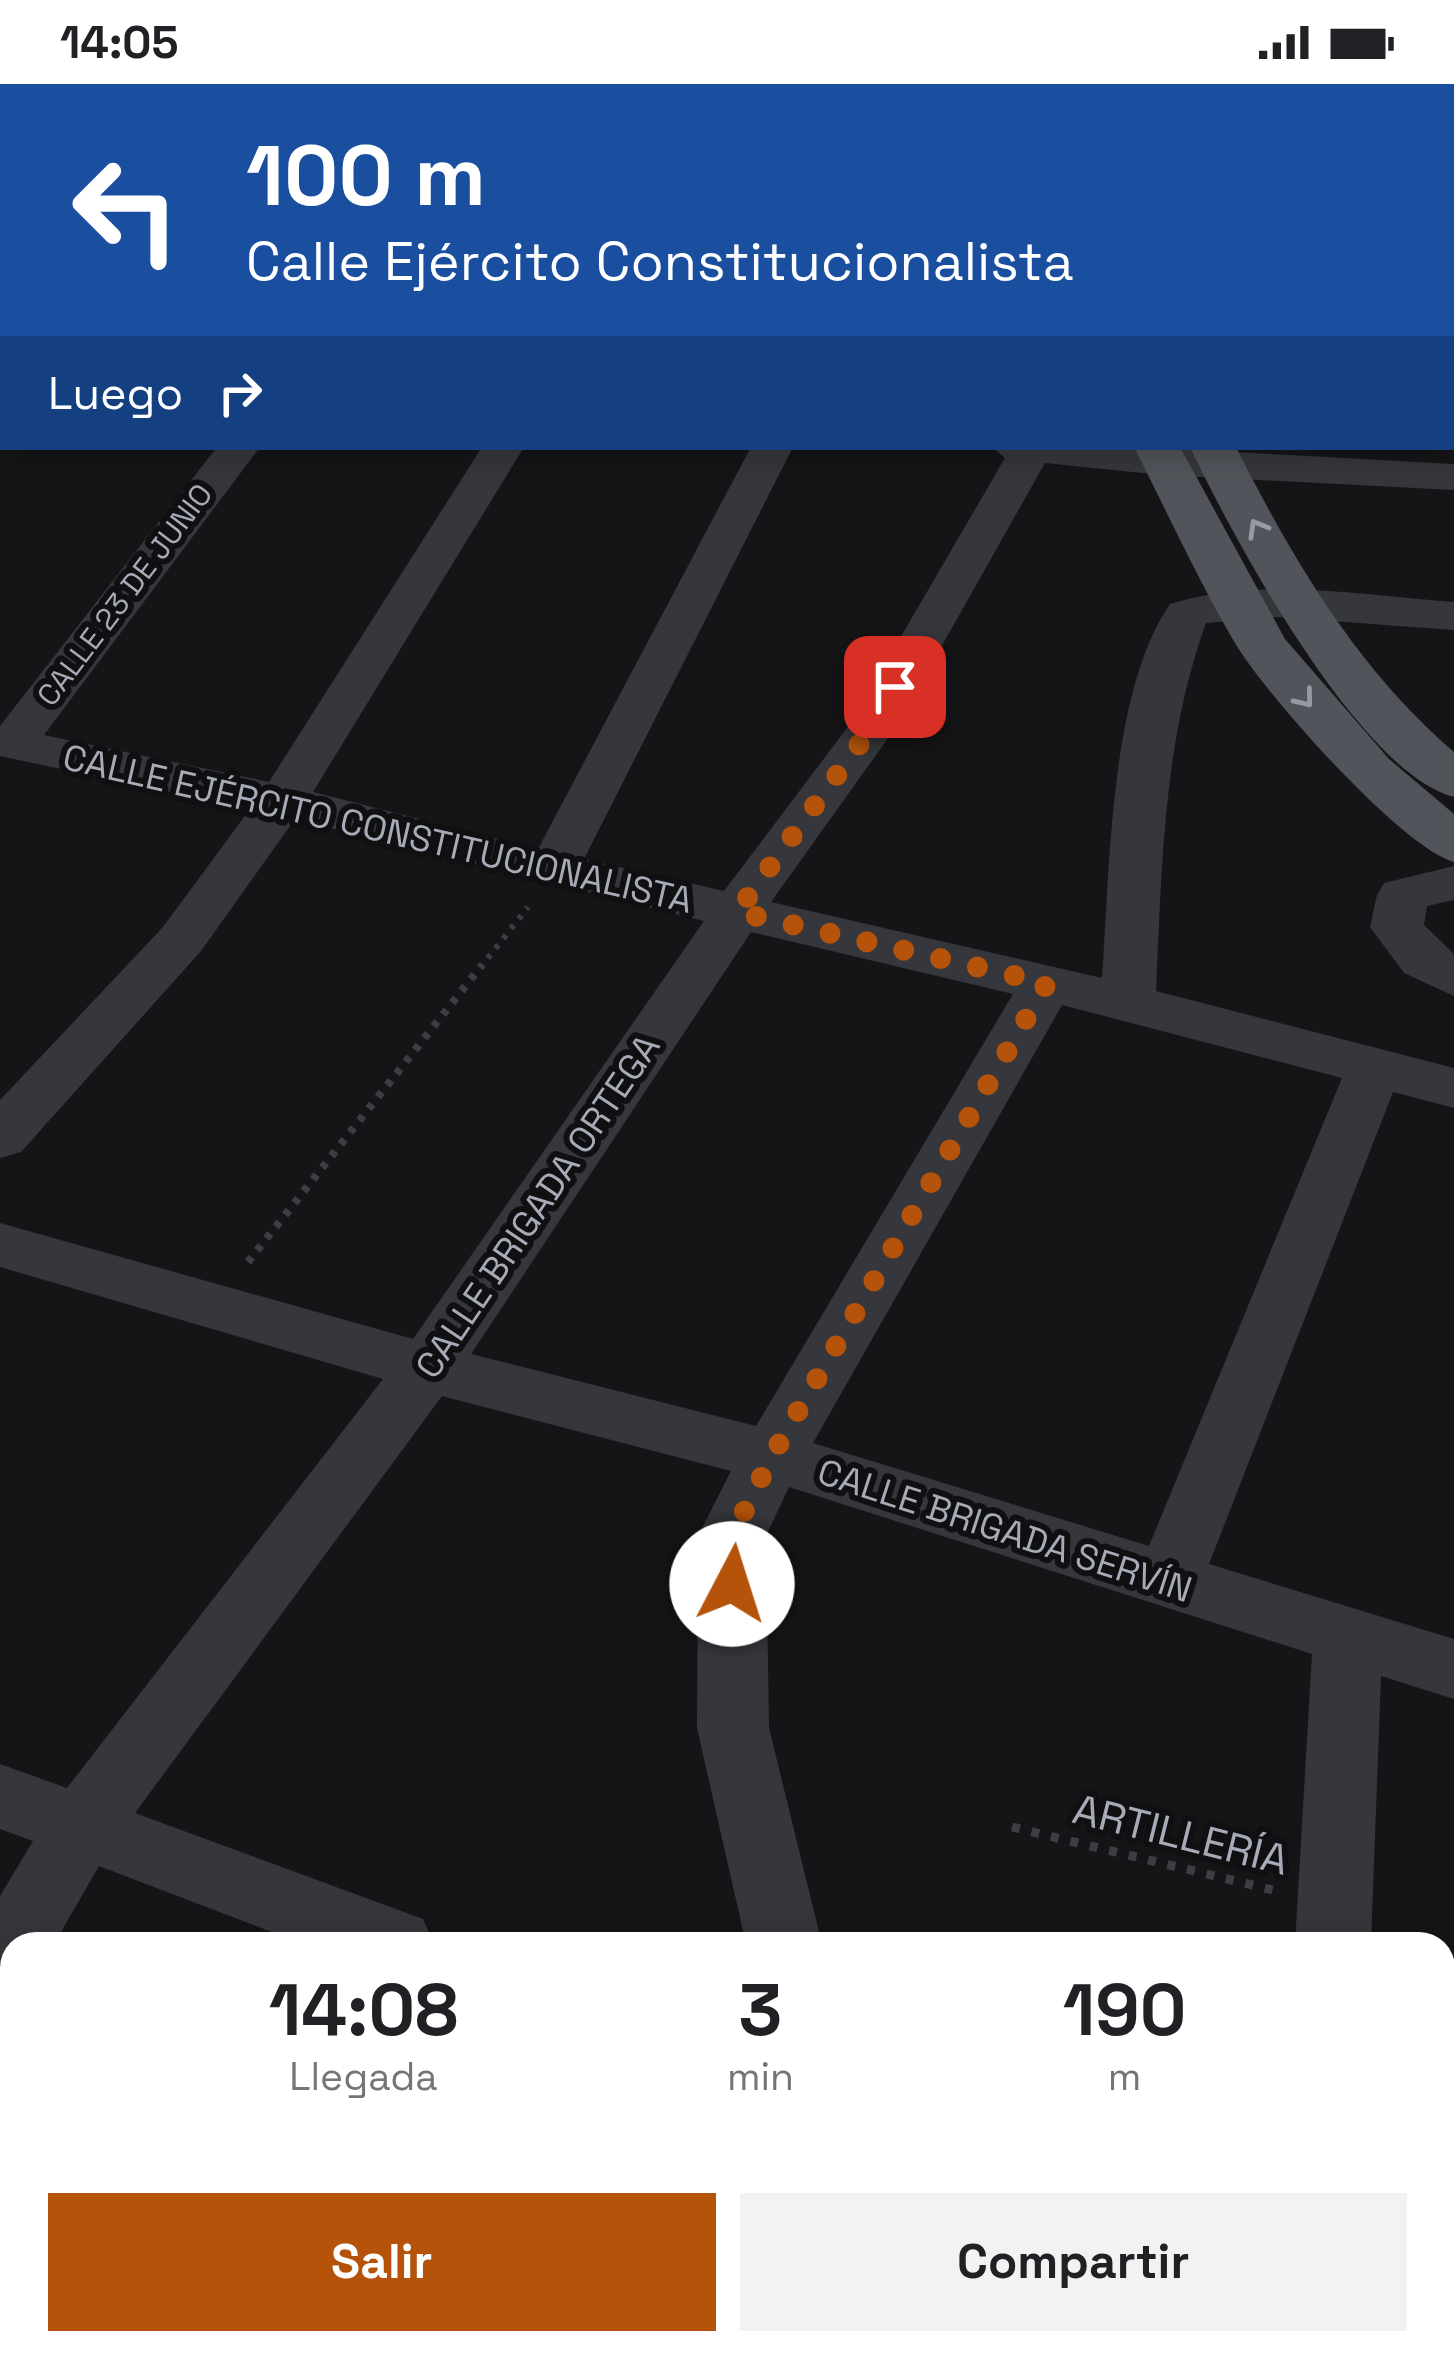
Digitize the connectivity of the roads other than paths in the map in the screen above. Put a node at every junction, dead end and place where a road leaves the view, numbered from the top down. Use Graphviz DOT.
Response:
graph roads {
  1 [pos="237,450"];
  2 [pos="501,450"];
  3 [pos="770,450"];
  4 [pos="1021,450"];
  5 [pos="1061,450"];
  6 [pos="1160,455"];
  7 [pos="1217,456"];
  8 [pos="1454,477"];
  9 [pos="1237,604"];
  10 [pos="1302,607"];
  11 [pos="1454,616"];
  12 [pos="6,742"];
  13 [pos="1452,776"];
  14 [pos="283,800"];
  15 [pos="1454,844"];
  16 [pos="553,869"];
  17 [pos="1454,883"];
  18 [pos="737,912"];
  19 [pos="1454,978"];
  20 [pos="1047,983"];
  21 [pos="1128,1002"];
  22 [pos="1374,1068"];
  23 [pos="1454,1088"];
  24 [pos="0,1137"];
  25 [pos="0,1245"];
  26 [pos="428,1368"];
  27 [pos="772,1456"];
  28 [pos="1168,1582"];
  29 [pos="1348,1638"];
  30 [pos="1454,1669"];
  31 [pos="0,1796"];
  32 [pos="83,1825"];
  33 [pos="1334,1924"];
  34 [pos="21,1932"];
  35 [pos="364,1932"];
  36 [pos="781,1932"];
  1 -- 12 [label="street, CALLE 23 DE JUNIO"];
  2 -- 14 [label="street"];
  3 -- 16 [label="street"];
  4 -- 18 [label="street, CALLE BRIGADA ORTEGA"];
  5 -- 6 [label="street"];
  6 -- 7 [label="street"];
  6 -- 9 [label="main road"];
  7 -- 8 [label="street"];
  10 -- 7 [label="main road, one-way"];
  9 -- 10 [label="street"];
  9 -- 15 [label="main road, one-way"];
  9 -- 21 [label="street"];
  10 -- 11 [label="street"];
  10 -- 13 [label="main road"];
  12 -- 14 [label="street, CALLE EJÉRCITO CONSTITUCIONALISTA"];
  14 -- 16 [label="street, CALLE EJÉRCITO CONSTITUCIONALISTA"];
  14 -- 24 [label="street"];
  16 -- 18 [label="street, CALLE EJÉRCITO CONSTITUCIONALISTA"];
  17 -- 19 [label="street"];
  18 -- 20 [label="street, CALLE EJÉRCITO CONSTITUCIONALISTA"];
  18 -- 26 [label="street, CALLE BRIGADA ORTEGA"];
  20 -- 21 [label="street, CALLE EJÉRCITO CONSTITUCIONALISTA"];
  20 -- 27 [label="street"];
  21 -- 22 [label="street, CALLE EJÉRCITO CONSTITUCIONALISTA"];
  22 -- 23 [label="street, CALLE EJÉRCITO CONSTITUCIONALISTA"];
  22 -- 28 [label="street"];
  25 -- 26 [label="street, CALLE BRIGADA SERVÍN"];
  26 -- 27 [label="street, CALLE BRIGADA SERVÍN"];
  26 -- 32 [label="street, CALLE BRIGADA ORTEGA"];
  27 -- 28 [label="street, CALLE BRIGADA SERVÍN"];
  27 -- 36 [label="street"];
  28 -- 29 [label="street, CALLE BRIGADA SERVÍN"];
  29 -- 30 [label="street, CALLE BRIGADA SERVÍN"];
  29 -- 33 [label="street"];
  31 -- 32 [label="street"];
  32 -- 34 [label="street, CALLE BRIGADA ORTEGA"];
  32 -- 35 [label="street"];
}
